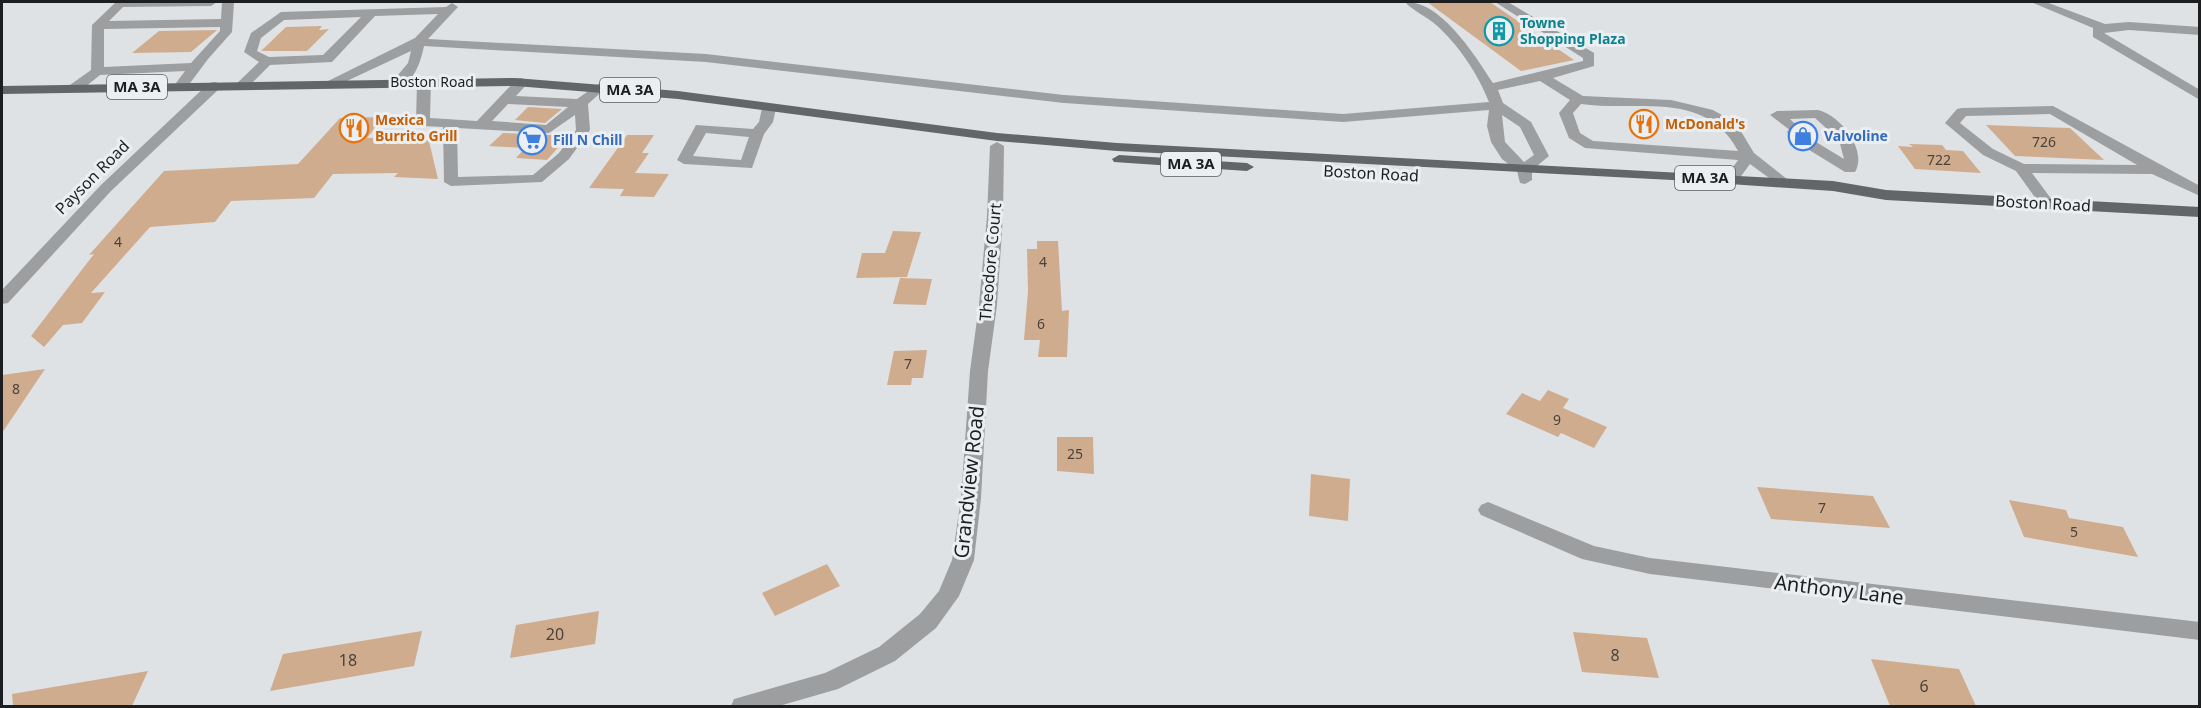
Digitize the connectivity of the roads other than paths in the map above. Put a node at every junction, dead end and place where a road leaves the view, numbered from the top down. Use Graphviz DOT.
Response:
graph roads {
  1 [pos="211,2"];
  2 [pos="228,2"];
  3 [pos="1411,2"];
  4 [pos="1501,2"];
  5 [pos="2037,2"];
  6 [pos="453,6"];
  7 [pos="371,13"];
  8 [pos="226,23"];
  9 [pos="98,25"];
  10 [pos="2104,28"];
  11 [pos="2199,32"];
  12 [pos="419,41"];
  13 [pos="267,61"];
  14 [pos="195,67"];
  15 [pos="97,71"];
  16 [pos="1542,76"];
  17 [pos="424,81"];
  18 [pos="399,82"];
  19 [pos="522,82"];
  20 [pos="331,83"];
  21 [pos="242,85"];
  22 [pos="214,86"];
  23 [pos="180,87"];
  24 [pos="600,87"];
  25 [pos="75,88"];
  26 [pos="1490,88"];
  27 [pos="2,90"];
  28 [pos="2199,96"];
  29 [pos="1578,99"];
  30 [pos="505,100"];
  31 [pos="581,103"];
  32 [pos="1497,105"];
  33 [pos="769,108"];
  34 [pos="859,121"];
  35 [pos="450,123"];
  36 [pos="481,125"];
  37 [pos="1791,127"];
  38 [pos="757,134"];
  39 [pos="1811,145"];
  40 [pos="997,146"];
  41 [pos="1748,156"];
  42 [pos="2021,168"];
  43 [pos="1850,169"];
  44 [pos="2155,170"];
  45 [pos="1525,175"];
  46 [pos="1731,180"];
  47 [pos="1785,183"];
  48 [pos="1860,190"];
  49 [pos="2199,192"];
  50 [pos="1886,195"];
  51 [pos="2046,204"];
  52 [pos="2199,212"];
  53 [pos="2,299"];
  54 [pos="979,378"];
  55 [pos="1488,510"];
  56 [pos="2199,631"];
  57 [pos="743,706"];
  1 -- 9 [label="street"];
  2 -- 8 [label="street"];
  3 -- 26 [label="street"];
  4 -- 16 [label="street"];
  5 -- 10 [label="street"];
  6 -- 7 [label="street"];
  6 -- 12 [label="street"];
  7 -- 13 [label="street"];
  7 -- 13 [label="street"];
  8 -- 9 [label="street"];
  8 -- 14 [label="street"];
  9 -- 15 [label="street"];
  10 -- 11 [label="street"];
  10 -- 28 [label="street"];
  12 -- 18 [label="street"];
  12 -- 20 [label="street"];
  12 -- 32 [label="street"];
  13 -- 21 [label="street"];
  14 -- 15 [label="street"];
  14 -- 23 [label="street"];
  15 -- 25 [label="street"];
  16 -- 26 [label="street"];
  16 -- 29 [label="street"];
  17 -- 18 [label="main road, Boston Road / MA 3A"];
  17 -- 19 [label="main road, Boston Road / MA 3A"];
  17 -- 35 [label="street"];
  18 -- 20 [label="main road, Boston Road / MA 3A"];
  19 -- 24 [label="main road, Boston Road / MA 3A"];
  19 -- 30 [label="street"];
  20 -- 21 [label="main road, Boston Road / MA 3A"];
  21 -- 22 [label="main road, Boston Road / MA 3A"];
  22 -- 23 [label="main road, Boston Road / MA 3A"];
  22 -- 53 [label="street, Payson Road"];
  23 -- 25 [label="main road, Boston Road / MA 3A"];
  24 -- 31 [label="street"];
  24 -- 33 [label="main road, Boston Road / MA 3A"];
  25 -- 27 [label="main road, Boston Road / MA 3A"];
  26 -- 32 [label="street"];
  29 -- 41 [label="street"];
  29 -- 41 [label="street"];
  30 -- 31 [label="street"];
  30 -- 36 [label="street"];
  31 -- 35 [label="street"];
  31 -- 36 [label="street"];
  32 -- 45 [label="street"];
  32 -- 45 [label="street"];
  33 -- 34 [label="main road, Boston Road / MA 3A"];
  33 -- 38 [label="street"];
  34 -- 40 [label="main road, Boston Road / MA 3A"];
  34 -- 45 [label="main road, Boston Road / MA 3A"];
  35 -- 36 [label="street"];
  37 -- 43 [label="street"];
  38 -- 38 [label="street"];
  39 -- 43 [label="street"];
  40 -- 45 [label="main road, Boston Road / MA 3A"];
  40 -- 54 [label="street, Theodore Court"];
  41 -- 46 [label="street"];
  41 -- 47 [label="street"];
  42 -- 44 [label="street"];
  42 -- 44 [label="street"];
  42 -- 51 [label="street"];
  43 -- 48 [label="street"];
  44 -- 49 [label="street"];
  45 -- 46 [label="main road, Boston Road / MA 3A"];
  45 -- 50 [label="main road, Boston Road / MA 3A"];
  46 -- 47 [label="main road, Boston Road / MA 3A"];
  47 -- 48 [label="main road, Boston Road / MA 3A"];
  48 -- 50 [label="main road, Boston Road / MA 3A"];
  50 -- 51 [label="main road, Boston Road / MA 3A"];
  51 -- 52 [label="main road, Boston Road / MA 3A"];
  54 -- 57 [label="street, Grandview Road"];
  55 -- 56 [label="street, Anthony Lane"];
}
